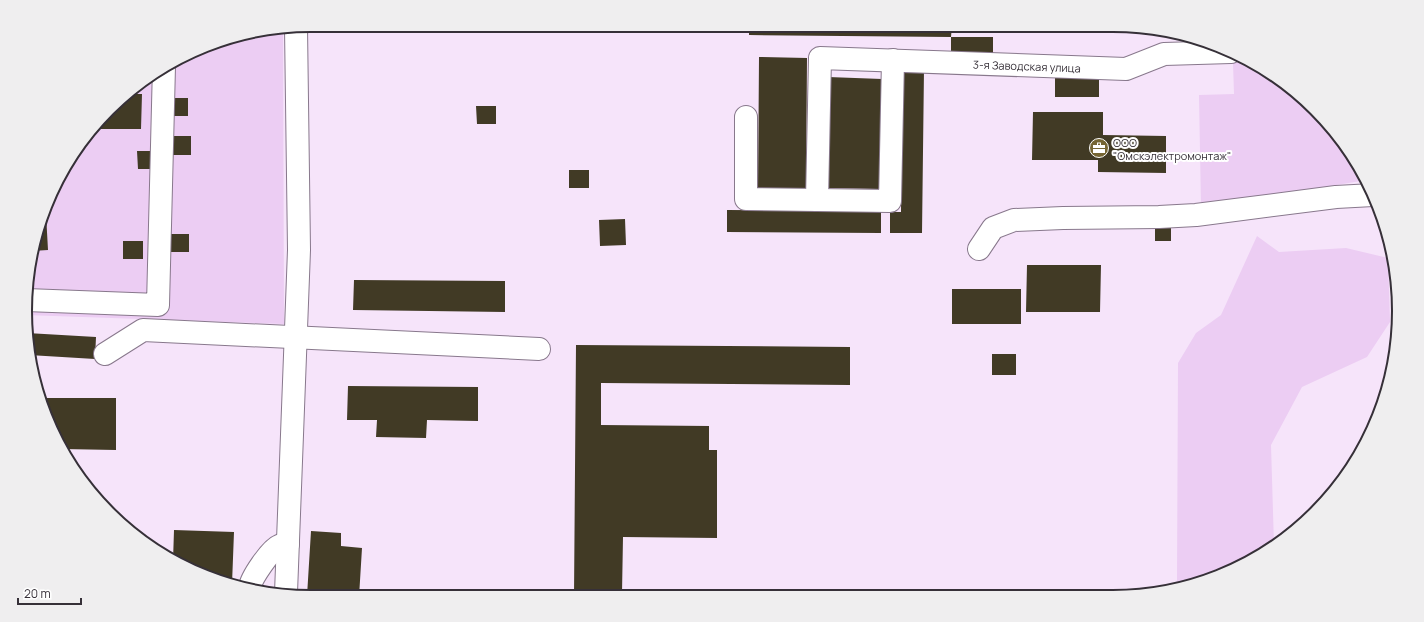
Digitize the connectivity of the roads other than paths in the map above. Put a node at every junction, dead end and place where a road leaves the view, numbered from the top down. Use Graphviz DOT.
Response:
graph roads {
  1 [pos="296,33"];
  2 [pos="1218,52"];
  3 [pos="893,60"];
  4 [pos="164,74"];
  5 [pos="746,117"];
  6 [pos="1367,195"];
  7 [pos="817,200"];
  8 [pos="979,249"];
  9 [pos="33,300"];
  10 [pos="295,337"];
  11 [pos="538,348"];
  12 [pos="105,354"];
  13 [pos="288,544"];
  14 [pos="250,583"];
  15 [pos="286,589"];
  1 -- 10 [label="street"];
  2 -- 3 [label="street, 3-я Заводская улица"];
  3 -- 7 [label="street"];
  3 -- 7 [label="street, 3-я Заводская улица"];
  4 -- 9 [label="street"];
  5 -- 7 [label="street"];
  6 -- 8 [label="street"];
  10 -- 11 [label="street"];
  10 -- 12 [label="street"];
  10 -- 13 [label="street"];
  13 -- 14 [label="street"];
  13 -- 15 [label="street"];
}
